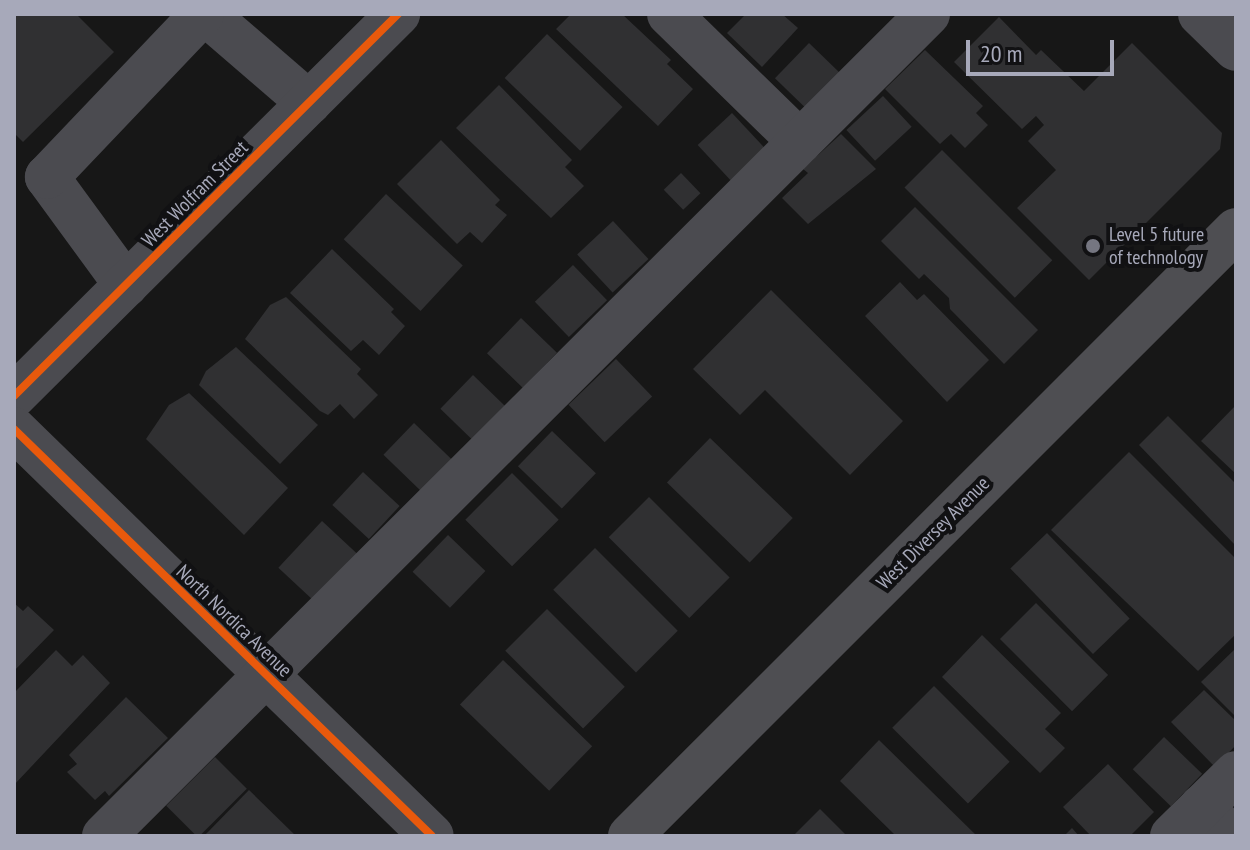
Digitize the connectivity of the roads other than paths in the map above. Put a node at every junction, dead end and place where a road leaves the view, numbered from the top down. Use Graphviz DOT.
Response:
graph roads {
  1 [pos="204,14"];
  2 [pos="398,14"];
  3 [pos="669,14"];
  4 [pos="928,14"];
  5 [pos="1200,14"];
  6 [pos="1236,49"];
  7 [pos="309,103"];
  8 [pos="800,142"];
  9 [pos="1236,230"];
  10 [pos="126,285"];
  11 [pos="14,396"];
  12 [pos="14,429"];
  13 [pos="266,675"];
  14 [pos="1236,773"];
  15 [pos="1202,826"];
  16 [pos="104,836"];
  17 [pos="432,836"];
  18 [pos="630,836"];
  1 -- 7 [label="street"];
  1 -- 10 [label="street"];
  2 -- 7 [label="street, West Wolfram Street"];
  3 -- 8 [label="street"];
  4 -- 8 [label="street"];
  5 -- 6 [label="street"];
  7 -- 10 [label="street, West Wolfram Street"];
  8 -- 13 [label="street"];
  9 -- 18 [label="main road, West Diversey Avenue"];
  10 -- 11 [label="street, West Wolfram Street"];
  12 -- 13 [label="street, North Nordica Avenue"];
  13 -- 16 [label="street"];
  13 -- 17 [label="street, North Nordica Avenue"];
  14 -- 15 [label="street"];
}
